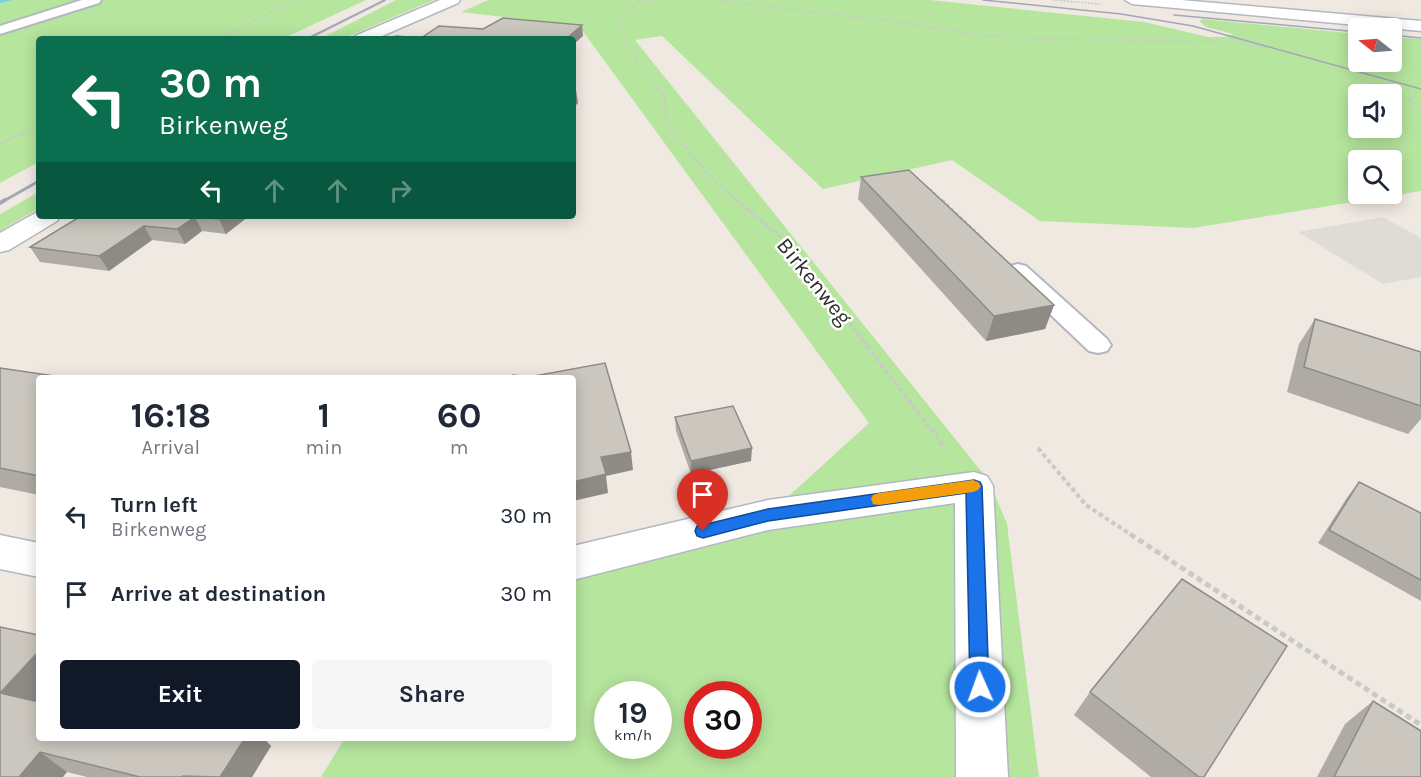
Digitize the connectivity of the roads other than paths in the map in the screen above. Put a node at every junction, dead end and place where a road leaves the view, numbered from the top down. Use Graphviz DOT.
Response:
graph roads {
  1 [pos="94,0"];
  2 [pos="453,0"];
  3 [pos="1132,0"];
  4 [pos="1416,25"];
  5 [pos="0,30"];
  6 [pos="368,36"];
  7 [pos="43,219"];
  8 [pos="0,244"];
  9 [pos="1000,256"];
  10 [pos="1098,345"];
  11 [pos="0,552"];
  12 [pos="36,559"];
  13 [pos="576,562"];
  14 [pos="982,777"];
  1 -- 5 [label="lane"];
  2 -- 6 [label="street"];
  3 -- 4 [label="street"];
  7 -- 8 [label="street"];
  9 -- 10 [label="lane"];
  11 -- 12 [label="street"];
  13 -- 14 [label="street"];
}
